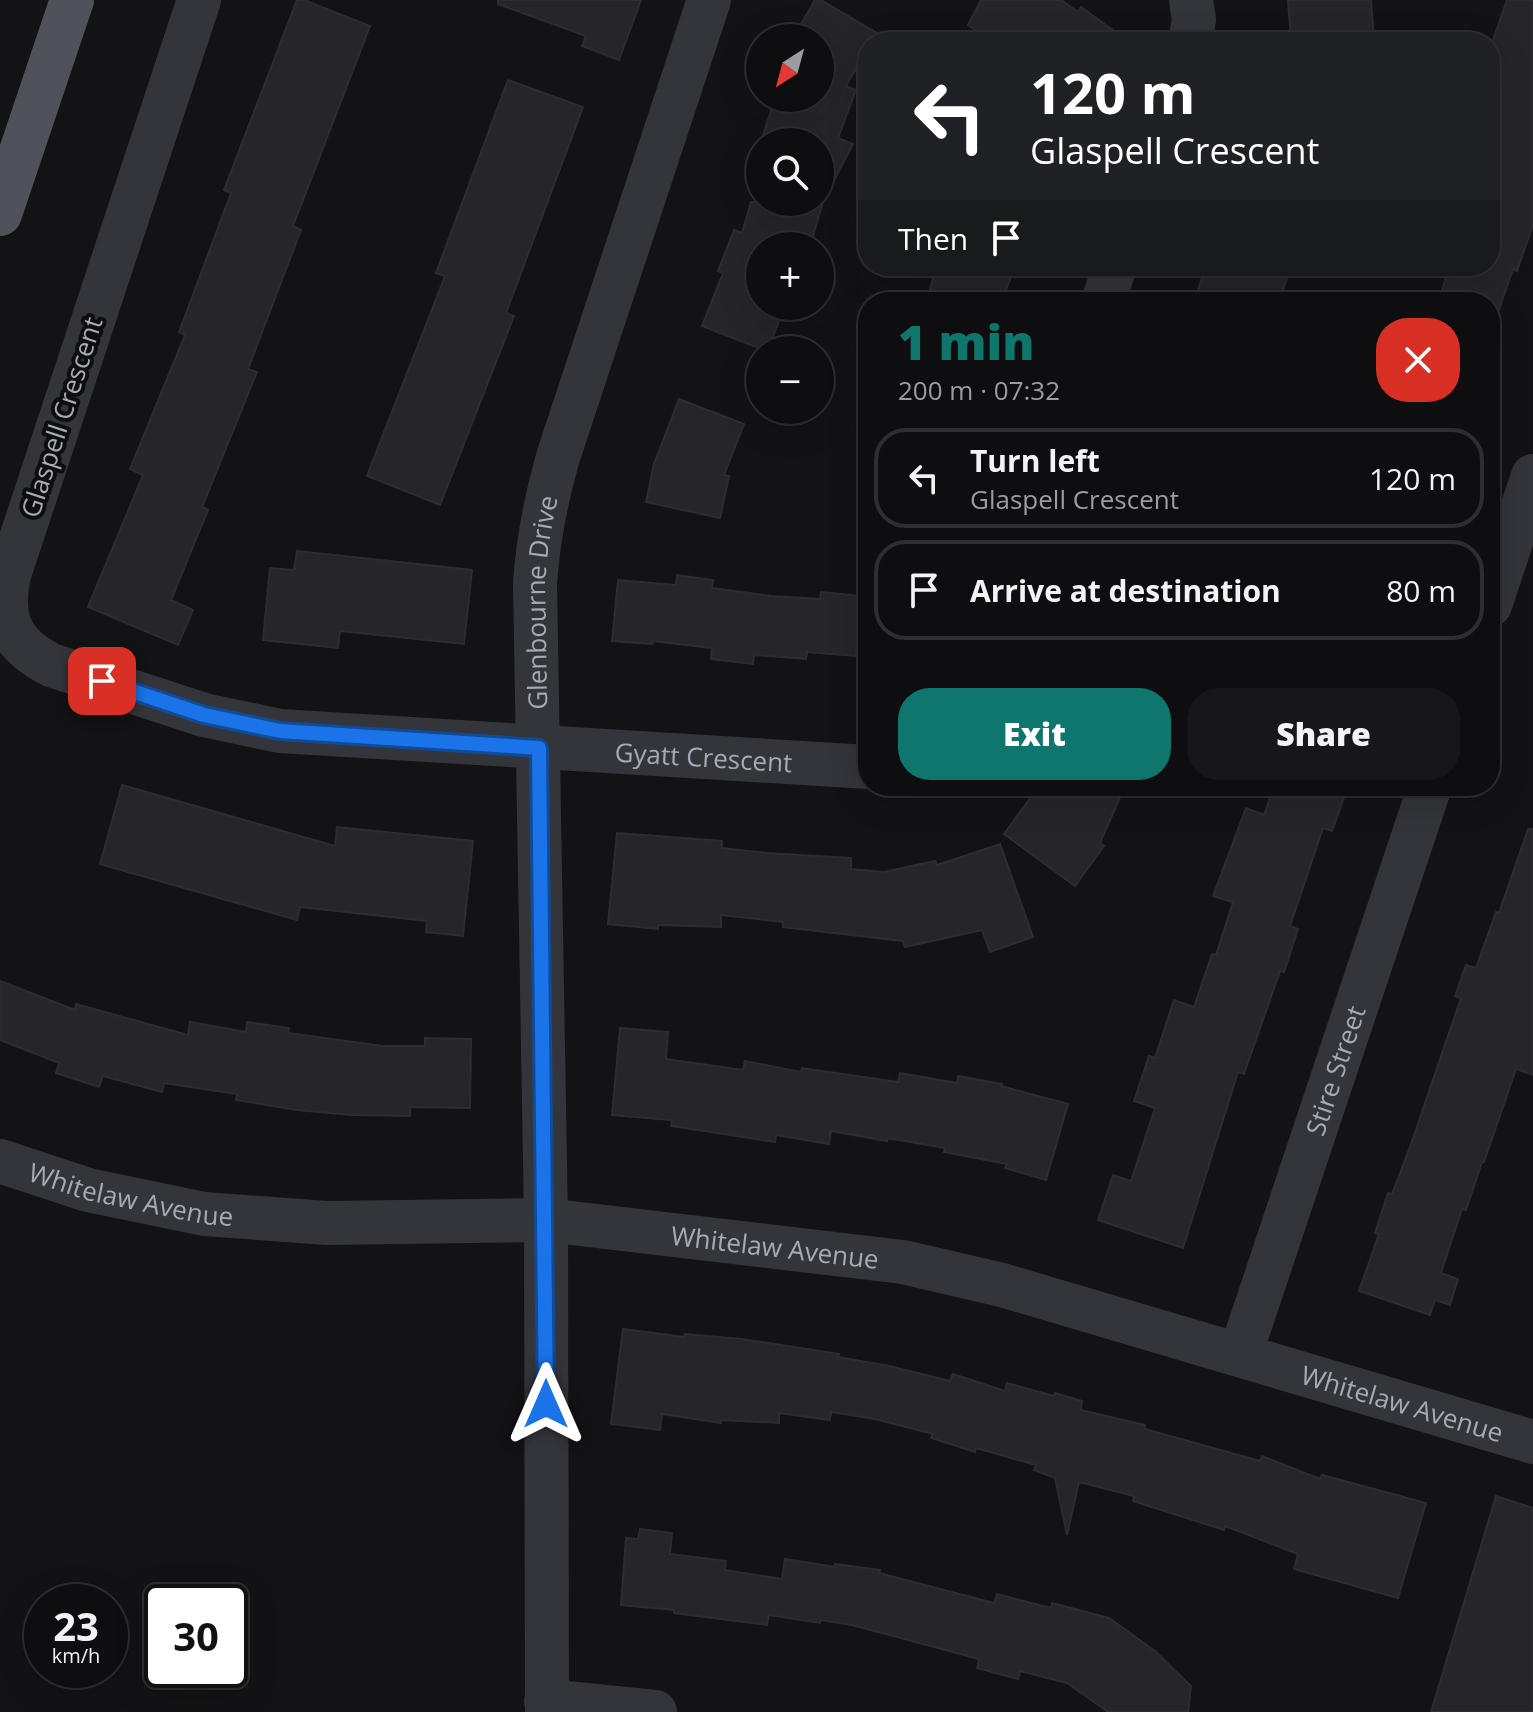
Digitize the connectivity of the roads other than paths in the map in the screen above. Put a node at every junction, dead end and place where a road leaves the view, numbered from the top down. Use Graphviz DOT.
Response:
graph roads {
  1 [pos="72,0"];
  2 [pos="199,0"];
  3 [pos="709,0"];
  4 [pos="1191,0"];
  5 [pos="1192,32"];
  6 [pos="0,214"];
  7 [pos="1533,476"];
  8 [pos="1500,575"];
  9 [pos="539,748"];
  10 [pos="858,766"];
  11 [pos="1427,796"];
  12 [pos="0,1161"];
  13 [pos="546,1220"];
  14 [pos="1240,1355"];
  15 [pos="1533,1442"];
  16 [pos="546,1706"];
  17 [pos="655,1712"];
  1 -- 6 [label="main road"];
  2 -- 9 [label="street, Glaspell Crescent"];
  3 -- 9 [label="street, Glenbourne Drive"];
  4 -- 5 [label="street"];
  7 -- 8 [label="street"];
  9 -- 10 [label="street, Gyatt Crescent"];
  9 -- 13 [label="street, Glenbourne Drive"];
  11 -- 14 [label="street, Stire Street"];
  12 -- 13 [label="street, Whitelaw Avenue"];
  13 -- 14 [label="street, Whitelaw Avenue"];
  13 -- 16 [label="street, Glenbourne Drive"];
  14 -- 15 [label="street, Whitelaw Avenue"];
  16 -- 17 [label="street"];
}
